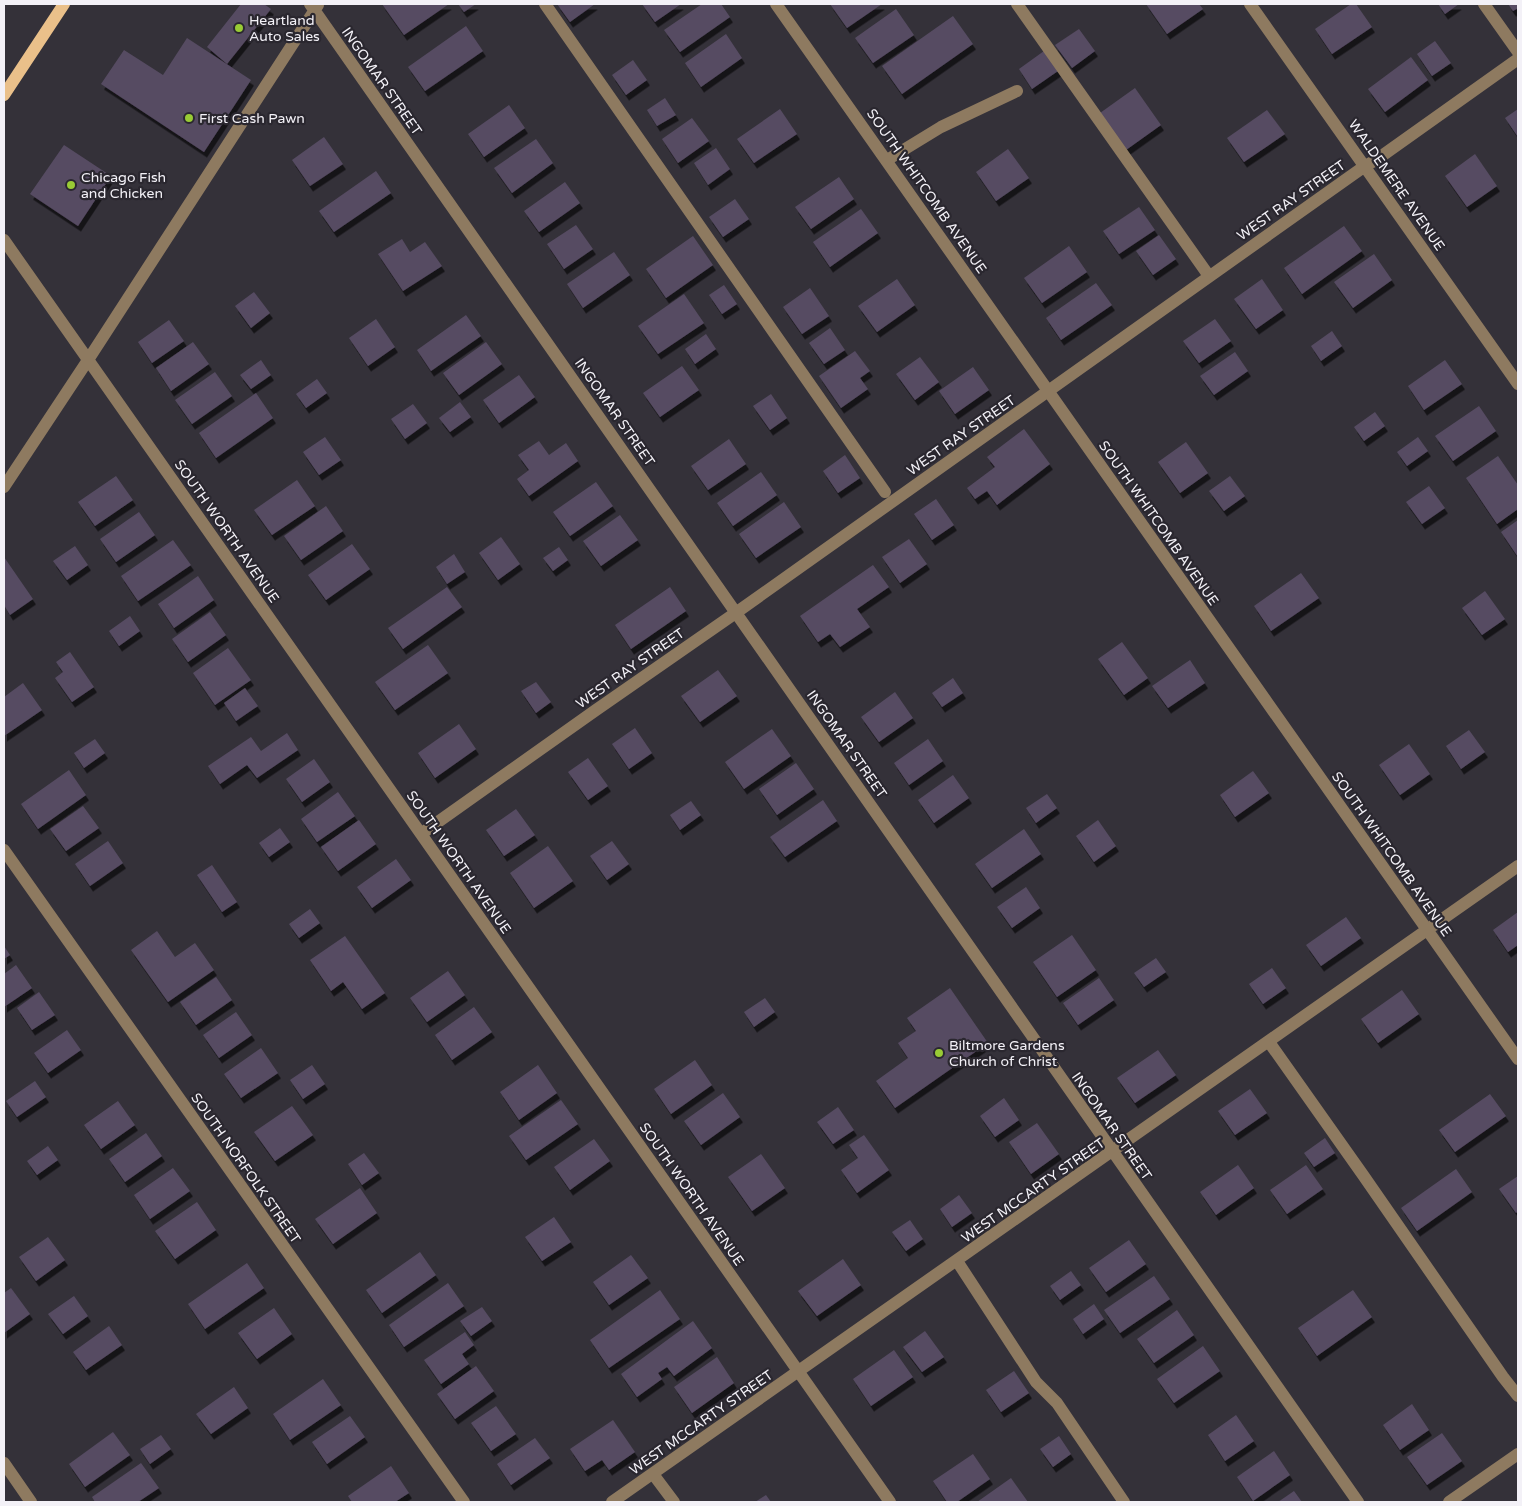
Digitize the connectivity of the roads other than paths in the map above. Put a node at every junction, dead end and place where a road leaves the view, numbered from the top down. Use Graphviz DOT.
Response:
graph roads {
  1 [pos="64,4"];
  2 [pos="545,4"];
  3 [pos="776,4"];
  4 [pos="1017,4"];
  5 [pos="1250,4"];
  6 [pos="1484,4"];
  7 [pos="314,6"];
  8 [pos="1518,52"];
  9 [pos="1518,59"];
  10 [pos="1017,91"];
  11 [pos="4,96"];
  12 [pos="887,160"];
  13 [pos="1365,166"];
  14 [pos="4,240"];
  15 [pos="1209,276"];
  16 [pos="88,360"];
  17 [pos="1518,384"];
  18 [pos="1048,391"];
  19 [pos="4,487"];
  20 [pos="885,492"];
  21 [pos="737,612"];
  22 [pos="421,834"];
  23 [pos="4,850"];
  24 [pos="1518,866"];
  25 [pos="1427,930"];
  26 [pos="1269,1042"];
  27 [pos="1518,1059"];
  28 [pos="1112,1153"];
  29 [pos="957,1261"];
  30 [pos="799,1372"];
  31 [pos="1518,1396"];
  32 [pos="1518,1454"];
  33 [pos="4,1463"];
  34 [pos="653,1474"];
  35 [pos="31,1502"];
  36 [pos="464,1502"];
  37 [pos="612,1502"];
  38 [pos="674,1502"];
  39 [pos="890,1502"];
  40 [pos="1124,1502"];
  41 [pos="1358,1502"];
  42 [pos="1449,1502"];
  1 -- 11 [label="main road"];
  2 -- 20 [label="street"];
  3 -- 12 [label="street, SOUTH WHITCOMB AVENUE"];
  4 -- 15 [label="street"];
  5 -- 13 [label="street, WALDEMERE AVENUE"];
  6 -- 8 [label="street"];
  7 -- 16 [label="street"];
  7 -- 21 [label="street, INGOMAR STREET"];
  9 -- 13 [label="street, WEST RAY STREET"];
  10 -- 12 [label="street"];
  12 -- 18 [label="street, SOUTH WHITCOMB AVENUE"];
  13 -- 15 [label="street, WEST RAY STREET"];
  13 -- 17 [label="street, WALDEMERE AVENUE"];
  14 -- 16 [label="street, SOUTH WORTH AVENUE"];
  15 -- 18 [label="street, WEST RAY STREET"];
  16 -- 19 [label="street"];
  16 -- 22 [label="street, SOUTH WORTH AVENUE"];
  18 -- 21 [label="street, WEST RAY STREET"];
  18 -- 25 [label="street, SOUTH WHITCOMB AVENUE"];
  21 -- 22 [label="street, WEST RAY STREET"];
  21 -- 28 [label="street, INGOMAR STREET"];
  22 -- 30 [label="street, SOUTH WORTH AVENUE"];
  23 -- 36 [label="street, SOUTH NORFOLK STREET"];
  24 -- 25 [label="street, WEST MCCARTY STREET"];
  25 -- 26 [label="street, WEST MCCARTY STREET"];
  25 -- 27 [label="street, SOUTH WHITCOMB AVENUE"];
  26 -- 28 [label="street, WEST MCCARTY STREET"];
  26 -- 31 [label="street"];
  28 -- 29 [label="street, WEST MCCARTY STREET"];
  28 -- 41 [label="street, INGOMAR STREET"];
  29 -- 30 [label="street, WEST MCCARTY STREET"];
  29 -- 40 [label="street"];
  30 -- 34 [label="street, WEST MCCARTY STREET"];
  30 -- 39 [label="street, SOUTH WORTH AVENUE"];
  32 -- 42 [label="street"];
  33 -- 35 [label="street"];
  34 -- 37 [label="street, WEST MCCARTY STREET"];
  34 -- 38 [label="street"];
}
